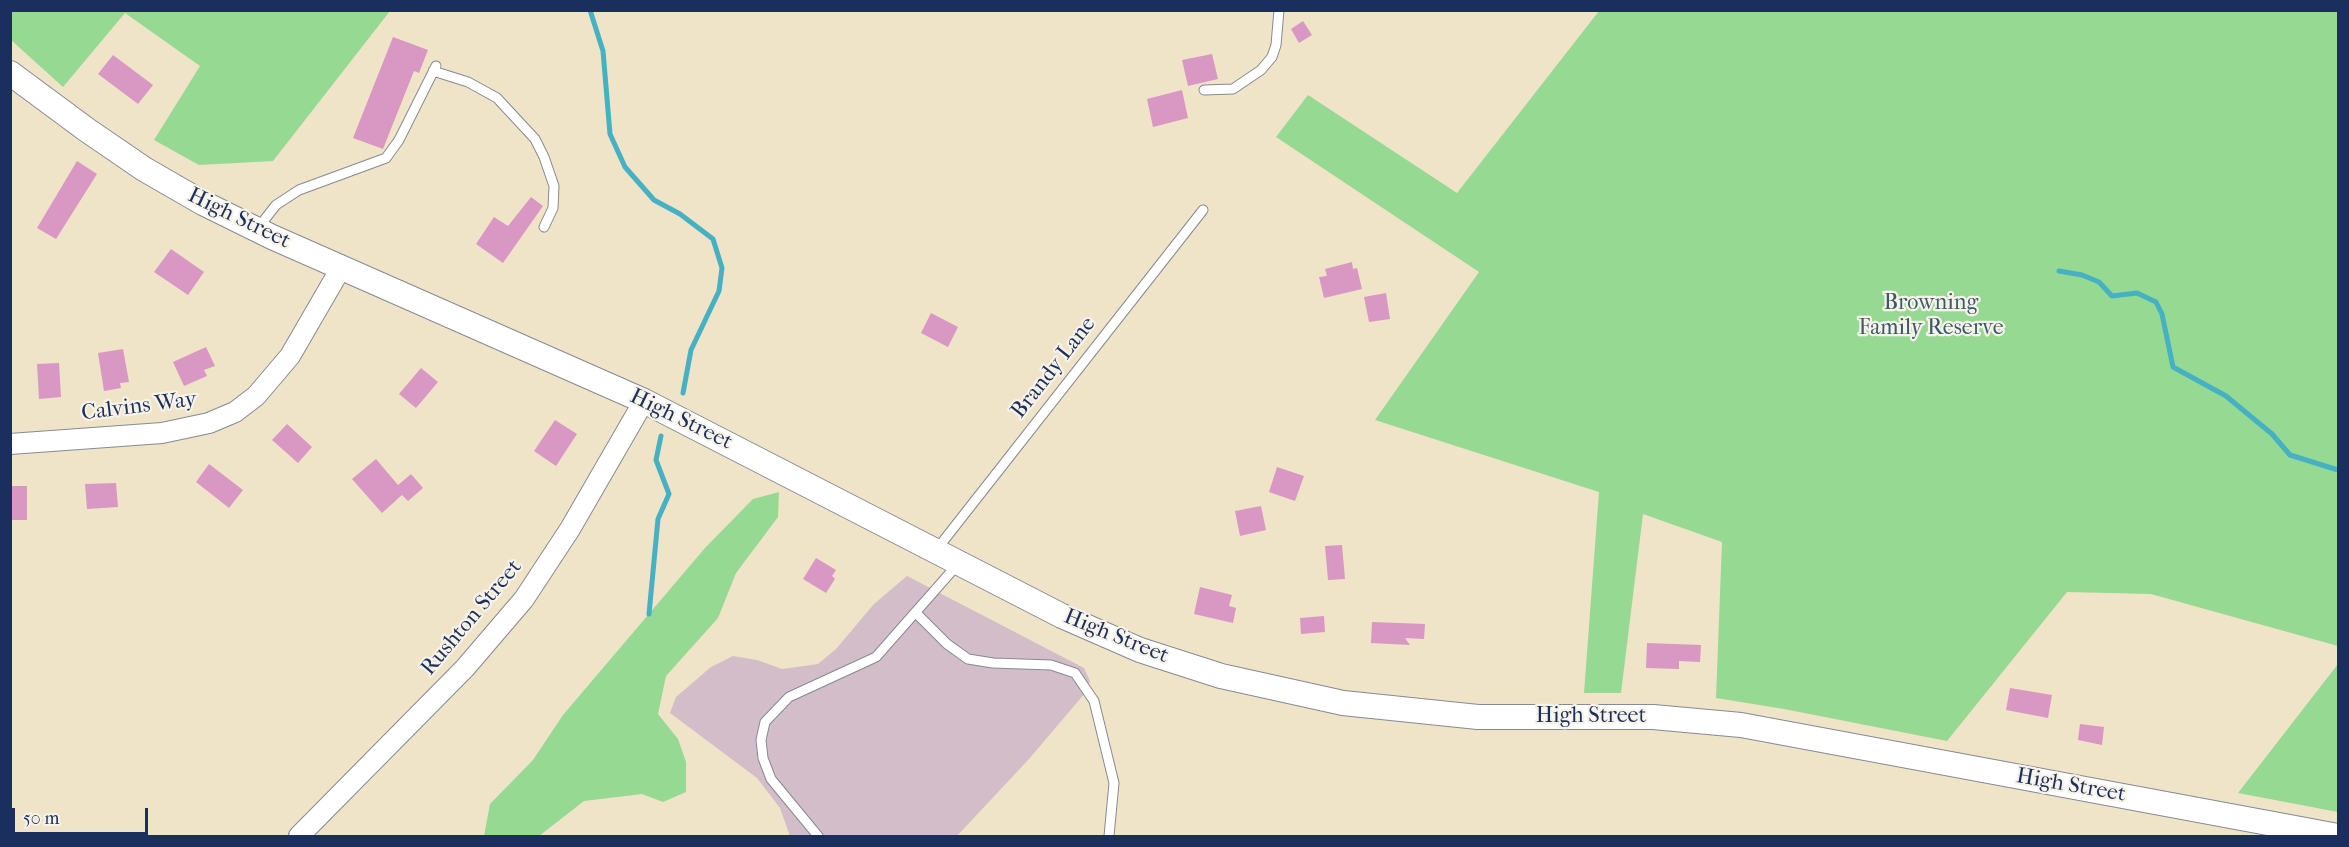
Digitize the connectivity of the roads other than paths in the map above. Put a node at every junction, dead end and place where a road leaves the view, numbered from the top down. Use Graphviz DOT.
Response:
graph roads {
  1 [pos="1279,10"];
  2 [pos="10,73"];
  3 [pos="1204,90"];
  4 [pos="1203,210"];
  5 [pos="544,227"];
  6 [pos="256,230"];
  7 [pos="341,268"];
  8 [pos="644,401"];
  9 [pos="10,444"];
  10 [pos="935,551"];
  11 [pos="958,563"];
  12 [pos="916,613"];
  13 [pos="2338,836"];
  14 [pos="299,837"];
  15 [pos="818,837"];
  16 [pos="1109,837"];
  1 -- 3 [label="lane"];
  2 -- 6 [label="street, High Street"];
  4 -- 10 [label="lane, Brandy Lane"];
  5 -- 6 [label="lane"];
  6 -- 7 [label="street, High Street"];
  7 -- 8 [label="street, High Street"];
  7 -- 9 [label="street, Calvins Way"];
  8 -- 10 [label="street, High Street"];
  8 -- 14 [label="street, Rushton Street"];
  10 -- 11 [label="street, High Street"];
  11 -- 12 [label="lane"];
  11 -- 13 [label="street, High Street"];
  12 -- 15 [label="lane"];
  12 -- 16 [label="lane"];
}
